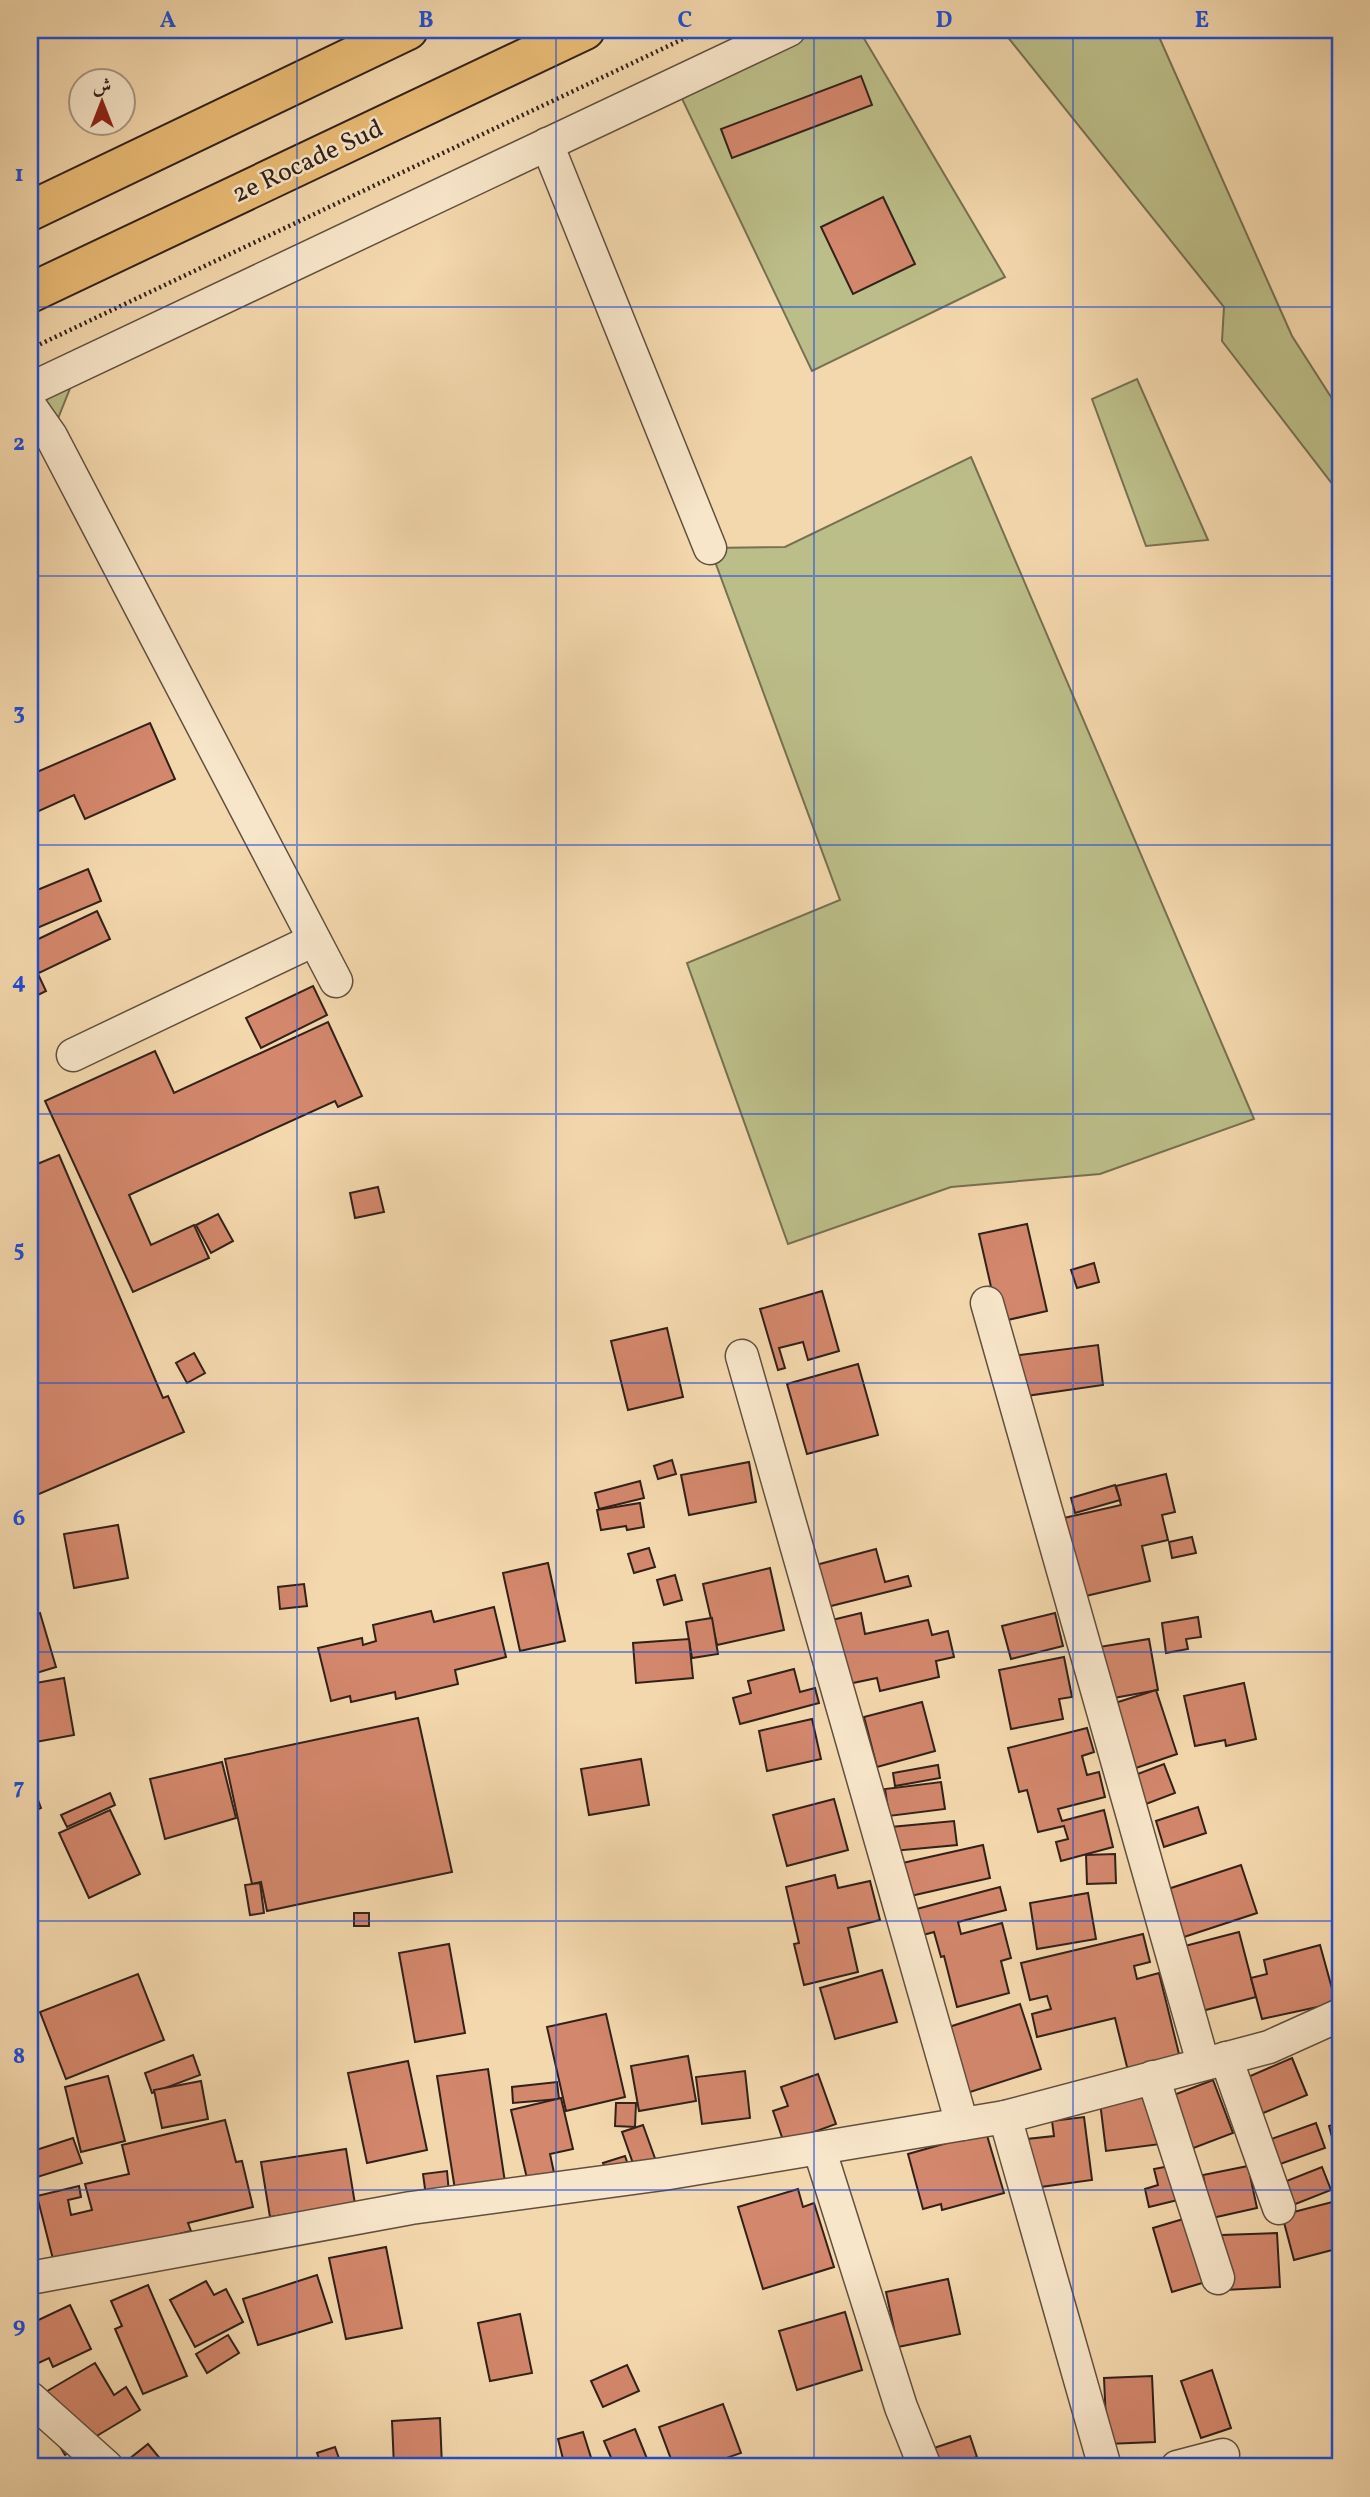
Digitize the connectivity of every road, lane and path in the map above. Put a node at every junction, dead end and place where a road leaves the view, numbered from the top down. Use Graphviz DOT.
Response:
graph roads {
  1 [pos="408,30"];
  2 [pos="585,30"];
  3 [pos="702,30"];
  4 [pos="789,30"];
  5 [pos="547,144"];
  6 [pos="30,211"];
  7 [pos="30,293"];
  8 [pos="30,349"];
  9 [pos="30,389"];
  10 [pos="30,407"];
  11 [pos="710,548"];
  12 [pos="314,940"];
  13 [pos="336,981"];
  14 [pos="73,1055"];
  15 [pos="987,1303"];
  16 [pos="742,1356"];
  17 [pos="1340,2015"];
  18 [pos="1214,2061"];
  19 [pos="1153,2077"];
  20 [pos="1005,2117"];
  21 [pos="962,2124"];
  22 [pos="819,2148"];
  23 [pos="1279,2208"];
  24 [pos="30,2277"];
  25 [pos="1218,2278"];
  26 [pos="30,2398"];
  27 [pos="1223,2455"];
  28 [pos="107,2467"];
  29 [pos="925,2467"];
  30 [pos="1105,2467"];
  31 [pos="1177,2467"];
  1 -- 6 [label="highway"];
  2 -- 7 [label="highway, 2e Rocade Sud"];
  3 -- 8 [label="path"];
  4 -- 5 [label="street"];
  5 -- 9 [label="street"];
  5 -- 11 [label="street"];
  10 -- 12 [label="street"];
  12 -- 13 [label="street"];
  12 -- 14 [label="street"];
  15 -- 18 [label="street"];
  16 -- 21 [label="street"];
  17 -- 18 [label="street"];
  18 -- 19 [label="street"];
  18 -- 23 [label="street"];
  19 -- 20 [label="street"];
  19 -- 25 [label="street"];
  20 -- 21 [label="street"];
  20 -- 30 [label="street"];
  21 -- 22 [label="street"];
  22 -- 24 [label="street"];
  22 -- 29 [label="street"];
  26 -- 28 [label="street"];
  27 -- 31 [label="street"];
}
